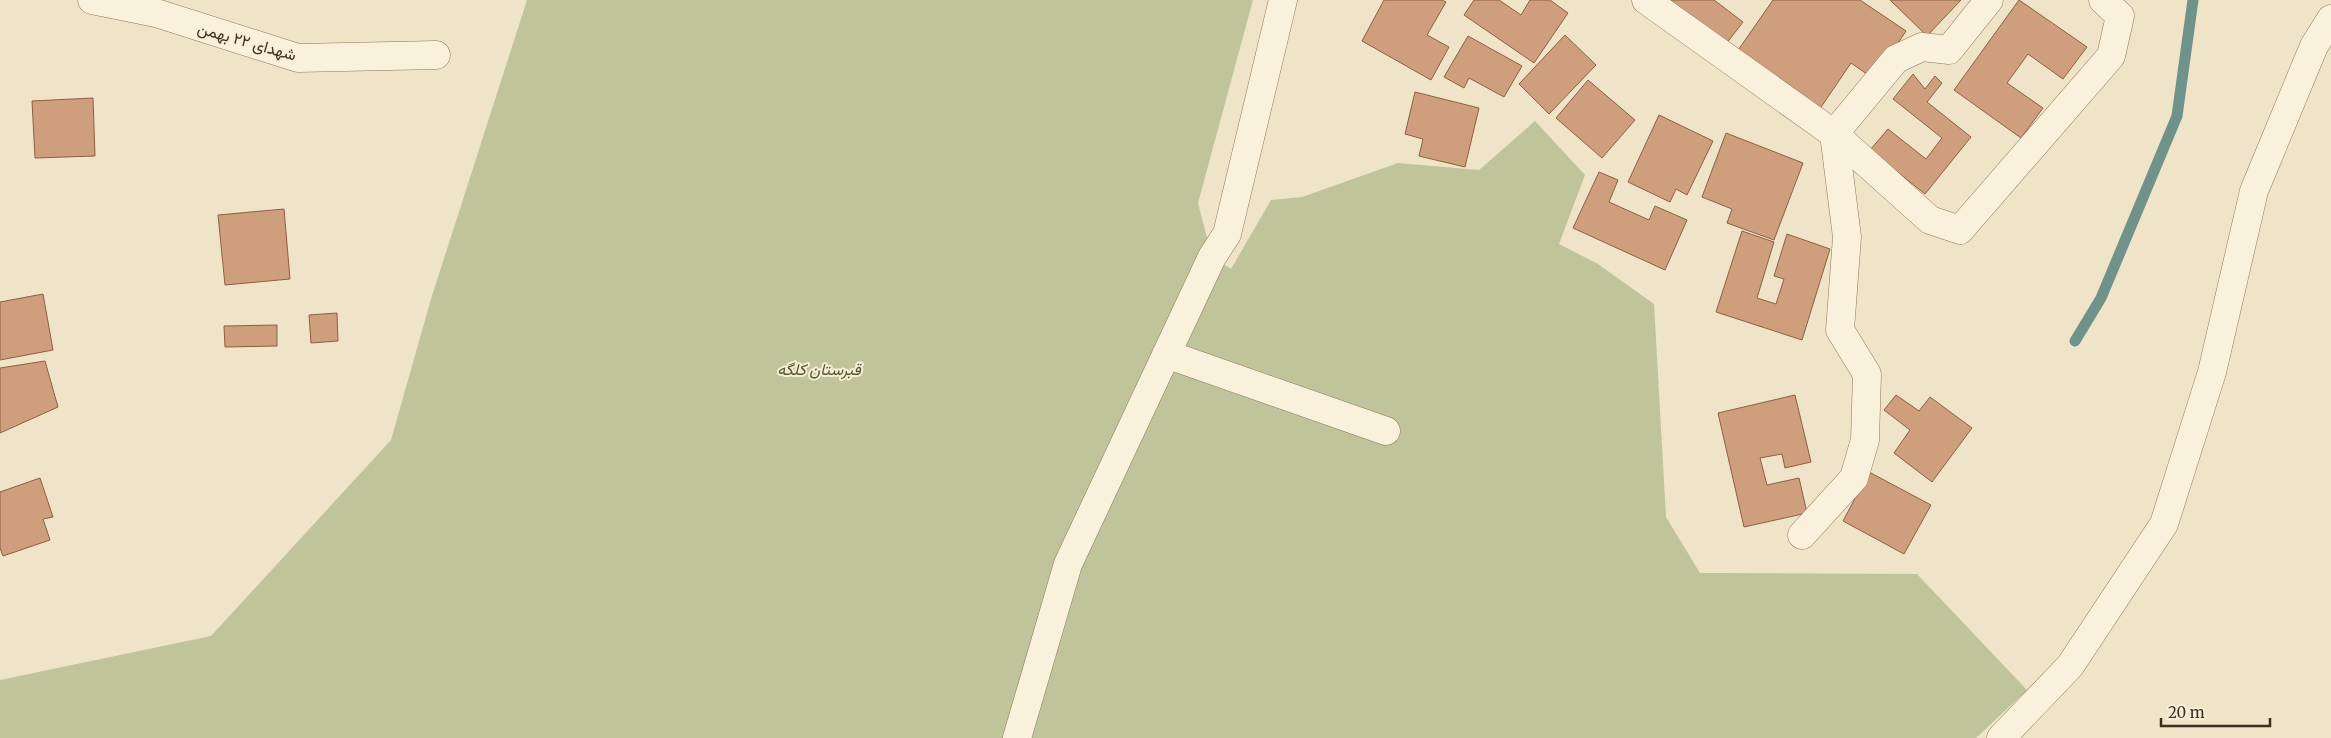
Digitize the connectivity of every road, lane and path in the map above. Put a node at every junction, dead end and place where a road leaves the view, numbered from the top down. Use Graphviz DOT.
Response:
graph roads {
  1 [pos="92,0"];
  2 [pos="1283,0"];
  3 [pos="1646,0"];
  4 [pos="1989,0"];
  5 [pos="2103,0"];
  6 [pos="2331,19"];
  7 [pos="436,55"];
  8 [pos="1834,134"];
  9 [pos="1166,354"];
  10 [pos="1386,431"];
  11 [pos="1802,535"];
  12 [pos="1017,738"];
  13 [pos="2001,738"];
  1 -- 7 [label="street, شهدای ۲۲ بهمن"];
  2 -- 9 [label="street"];
  3 -- 8 [label="street"];
  4 -- 8 [label="street"];
  5 -- 8 [label="street"];
  6 -- 13 [label="street"];
  8 -- 11 [label="street"];
  9 -- 10 [label="street"];
  9 -- 12 [label="street"];
}
